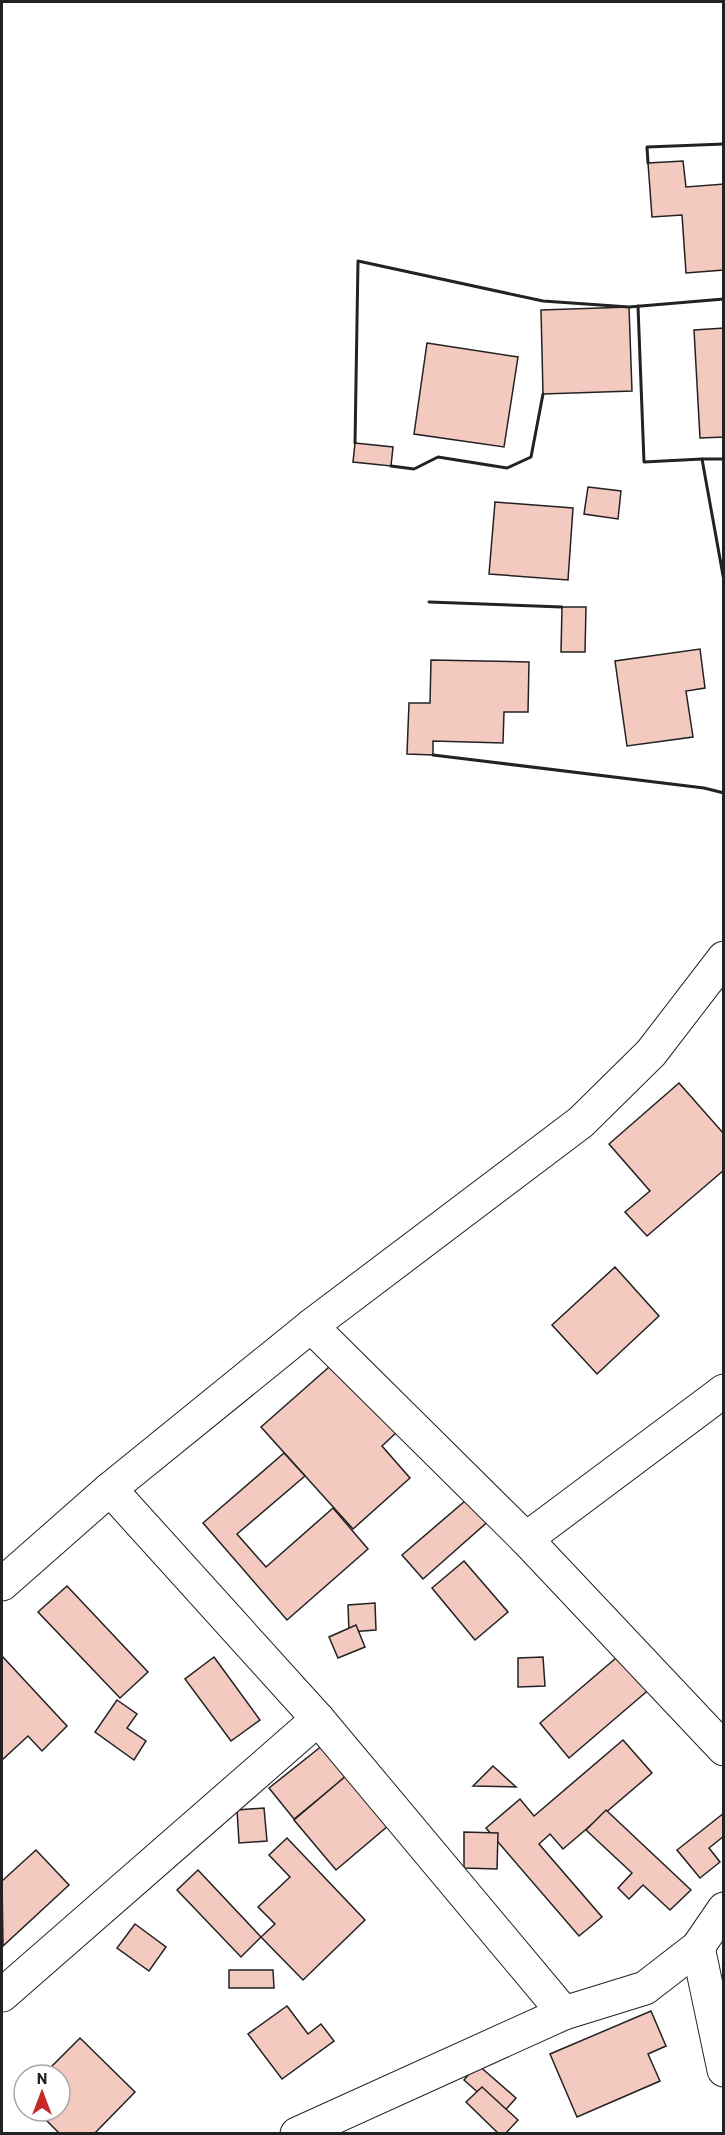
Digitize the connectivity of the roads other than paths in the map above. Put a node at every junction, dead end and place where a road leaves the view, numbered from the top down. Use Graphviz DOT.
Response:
graph roads {
  1 [pos="723,958"];
  2 [pos="311,1326"];
  3 [pos="723,1391"];
  4 [pos="110,1488"];
  5 [pos="526,1539"];
  6 [pos="2,1584"];
  7 [pos="318,1719"];
  8 [pos="723,1749"];
  9 [pos="723,1910"];
  10 [pos="698,1947"];
  11 [pos="2,1995"];
  12 [pos="564,2013"];
  13 [pos="723,2070"];
  14 [pos="297,2133"];
  1 -- 2 [label="street"];
  2 -- 4 [label="street"];
  2 -- 5 [label="street"];
  3 -- 5 [label="street"];
  4 -- 6 [label="street"];
  4 -- 7 [label="street"];
  5 -- 8 [label="street"];
  7 -- 11 [label="street"];
  7 -- 12 [label="street"];
  9 -- 10 [label="street"];
  10 -- 12 [label="street"];
  10 -- 13 [label="street"];
  12 -- 14 [label="street"];
}
